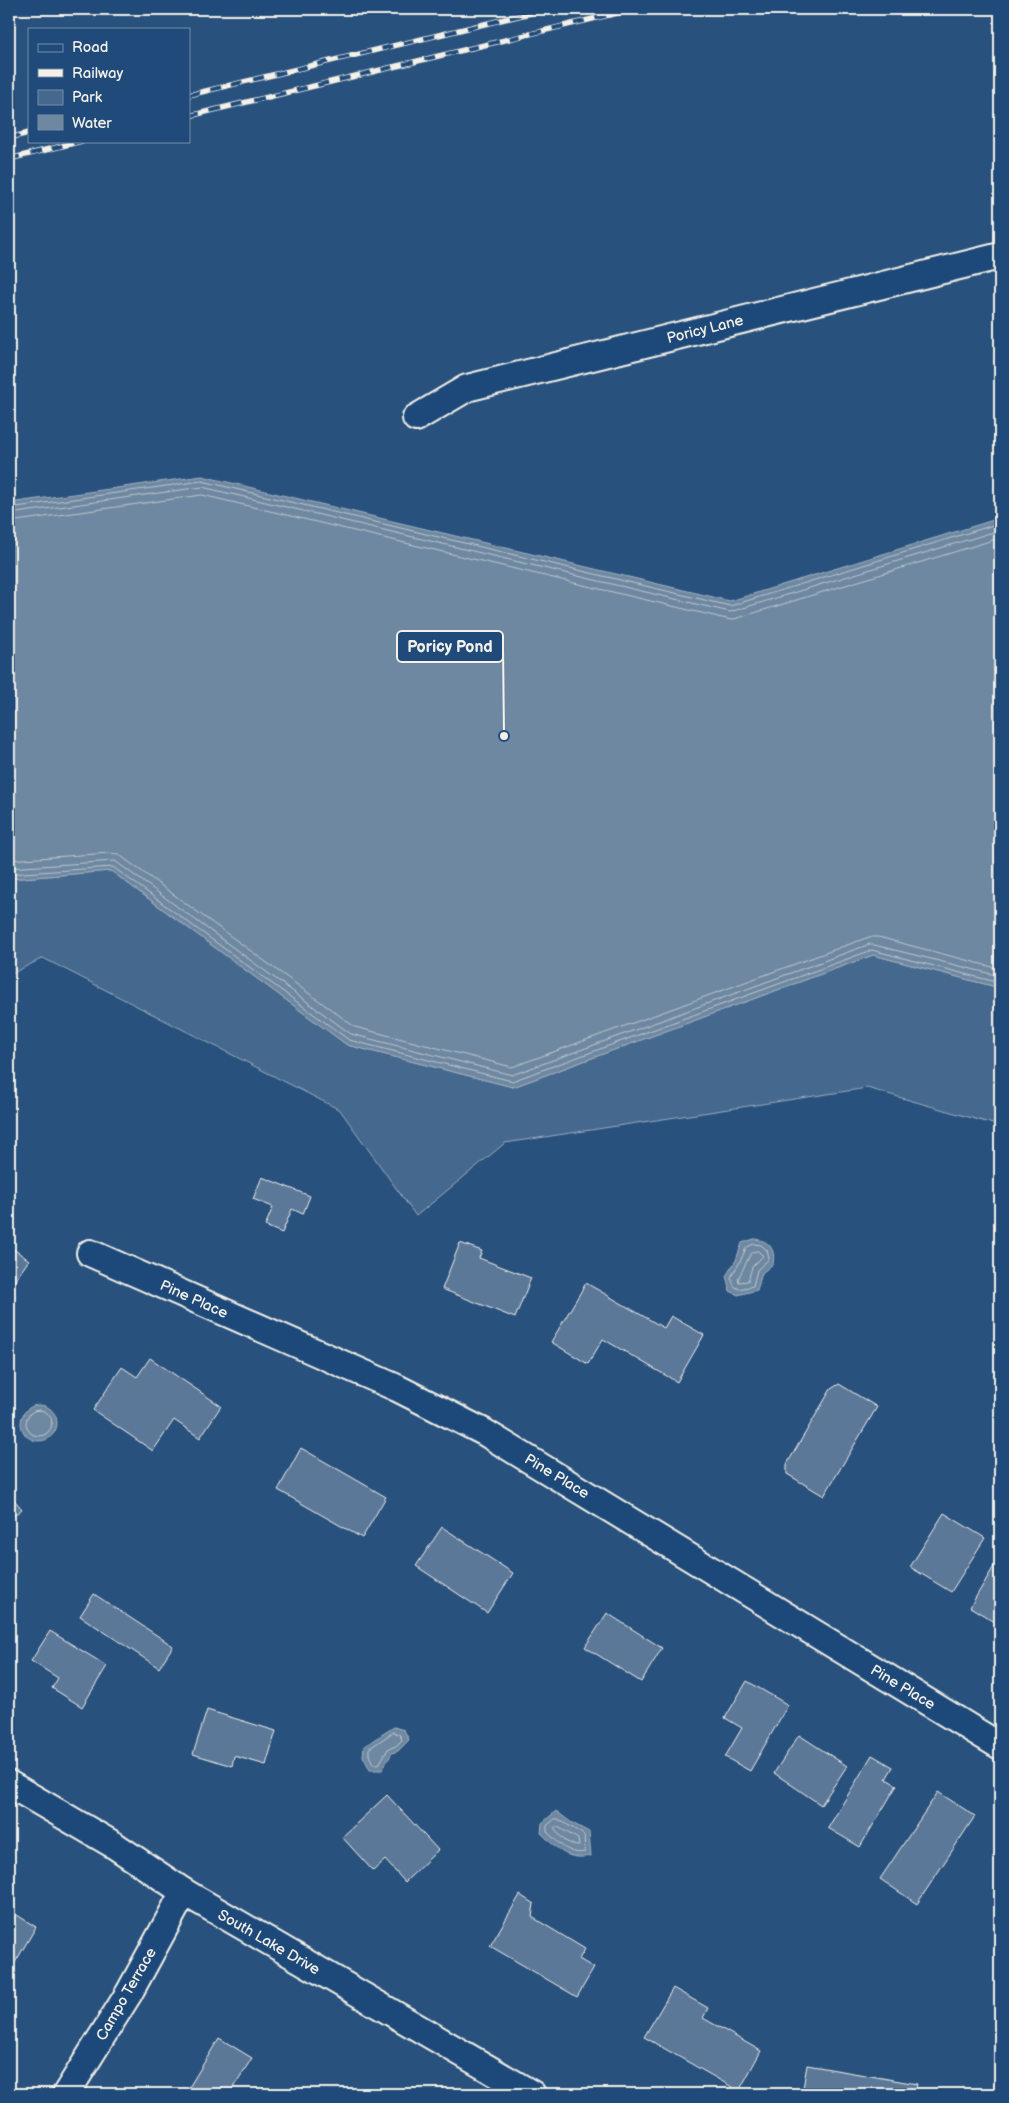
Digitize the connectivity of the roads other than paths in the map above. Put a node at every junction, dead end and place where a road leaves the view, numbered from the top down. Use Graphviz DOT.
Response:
graph roads {
  1 [pos="1000,256"];
  2 [pos="416,418"];
  3 [pos="90,1253"];
  4 [pos="1000,1746"];
  5 [pos="9,1784"];
  6 [pos="184,1892"];
  7 [pos="66,2094"];
  8 [pos="532,2094"];
  1 -- 2 [label="street, Poricy Lane"];
  3 -- 4 [label="street, Pine Place"];
  5 -- 6 [label="street, South Lake Drive"];
  6 -- 7 [label="street, Campo Terrace"];
  6 -- 8 [label="street, South Lake Drive"];
}
